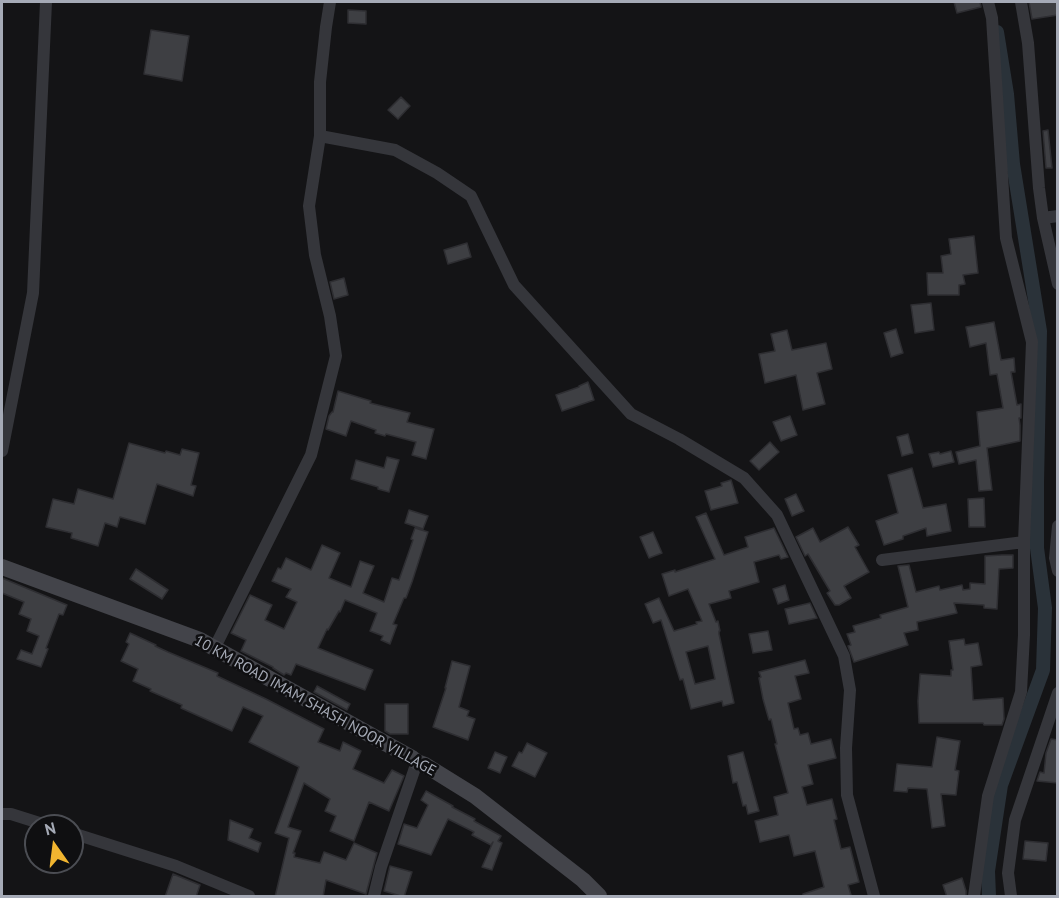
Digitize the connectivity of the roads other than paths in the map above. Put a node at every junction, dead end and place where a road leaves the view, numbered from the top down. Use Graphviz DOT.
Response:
graph roads {
  1 [pos="46,2"];
  2 [pos="330,2"];
  3 [pos="988,2"];
  4 [pos="1021,2"];
  5 [pos="320,136"];
  6 [pos="1058,216"];
  7 [pos="1043,218"];
  8 [pos="1058,285"];
  9 [pos="2,451"];
  10 [pos="1058,526"];
  11 [pos="1024,542"];
  12 [pos="882,560"];
  13 [pos="1057,562"];
  14 [pos="2,567"];
  15 [pos="214,649"];
  16 [pos="1058,693"];
  17 [pos="417,762"];
  18 [pos="2,814"];
  19 [pos="24,818"];
  20 [pos="84,837"];
  21 [pos="249,897"];
  22 [pos="374,897"];
  23 [pos="599,897"];
  24 [pos="873,897"];
  25 [pos="974,897"];
  26 [pos="1011,897"];
  1 -- 9 [label="street"];
  2 -- 5 [label="street"];
  3 -- 11 [label="street"];
  4 -- 7 [label="street"];
  5 -- 15 [label="street"];
  5 -- 24 [label="street"];
  6 -- 7 [label="street"];
  7 -- 8 [label="street"];
  10 -- 13 [label="street"];
  11 -- 12 [label="street"];
  11 -- 25 [label="street"];
  14 -- 15 [label="street, 10 KM ROAD IMAM SHASH NOOR VILLAGE"];
  15 -- 17 [label="street, 10 KM ROAD IMAM SHASH NOOR VILLAGE"];
  16 -- 26 [label="street"];
  17 -- 22 [label="street"];
  17 -- 23 [label="street, 10 KM ROAD IMAM SHASH NOOR VILLAGE"];
  18 -- 19 [label="street"];
  20 -- 21 [label="street"];
}
